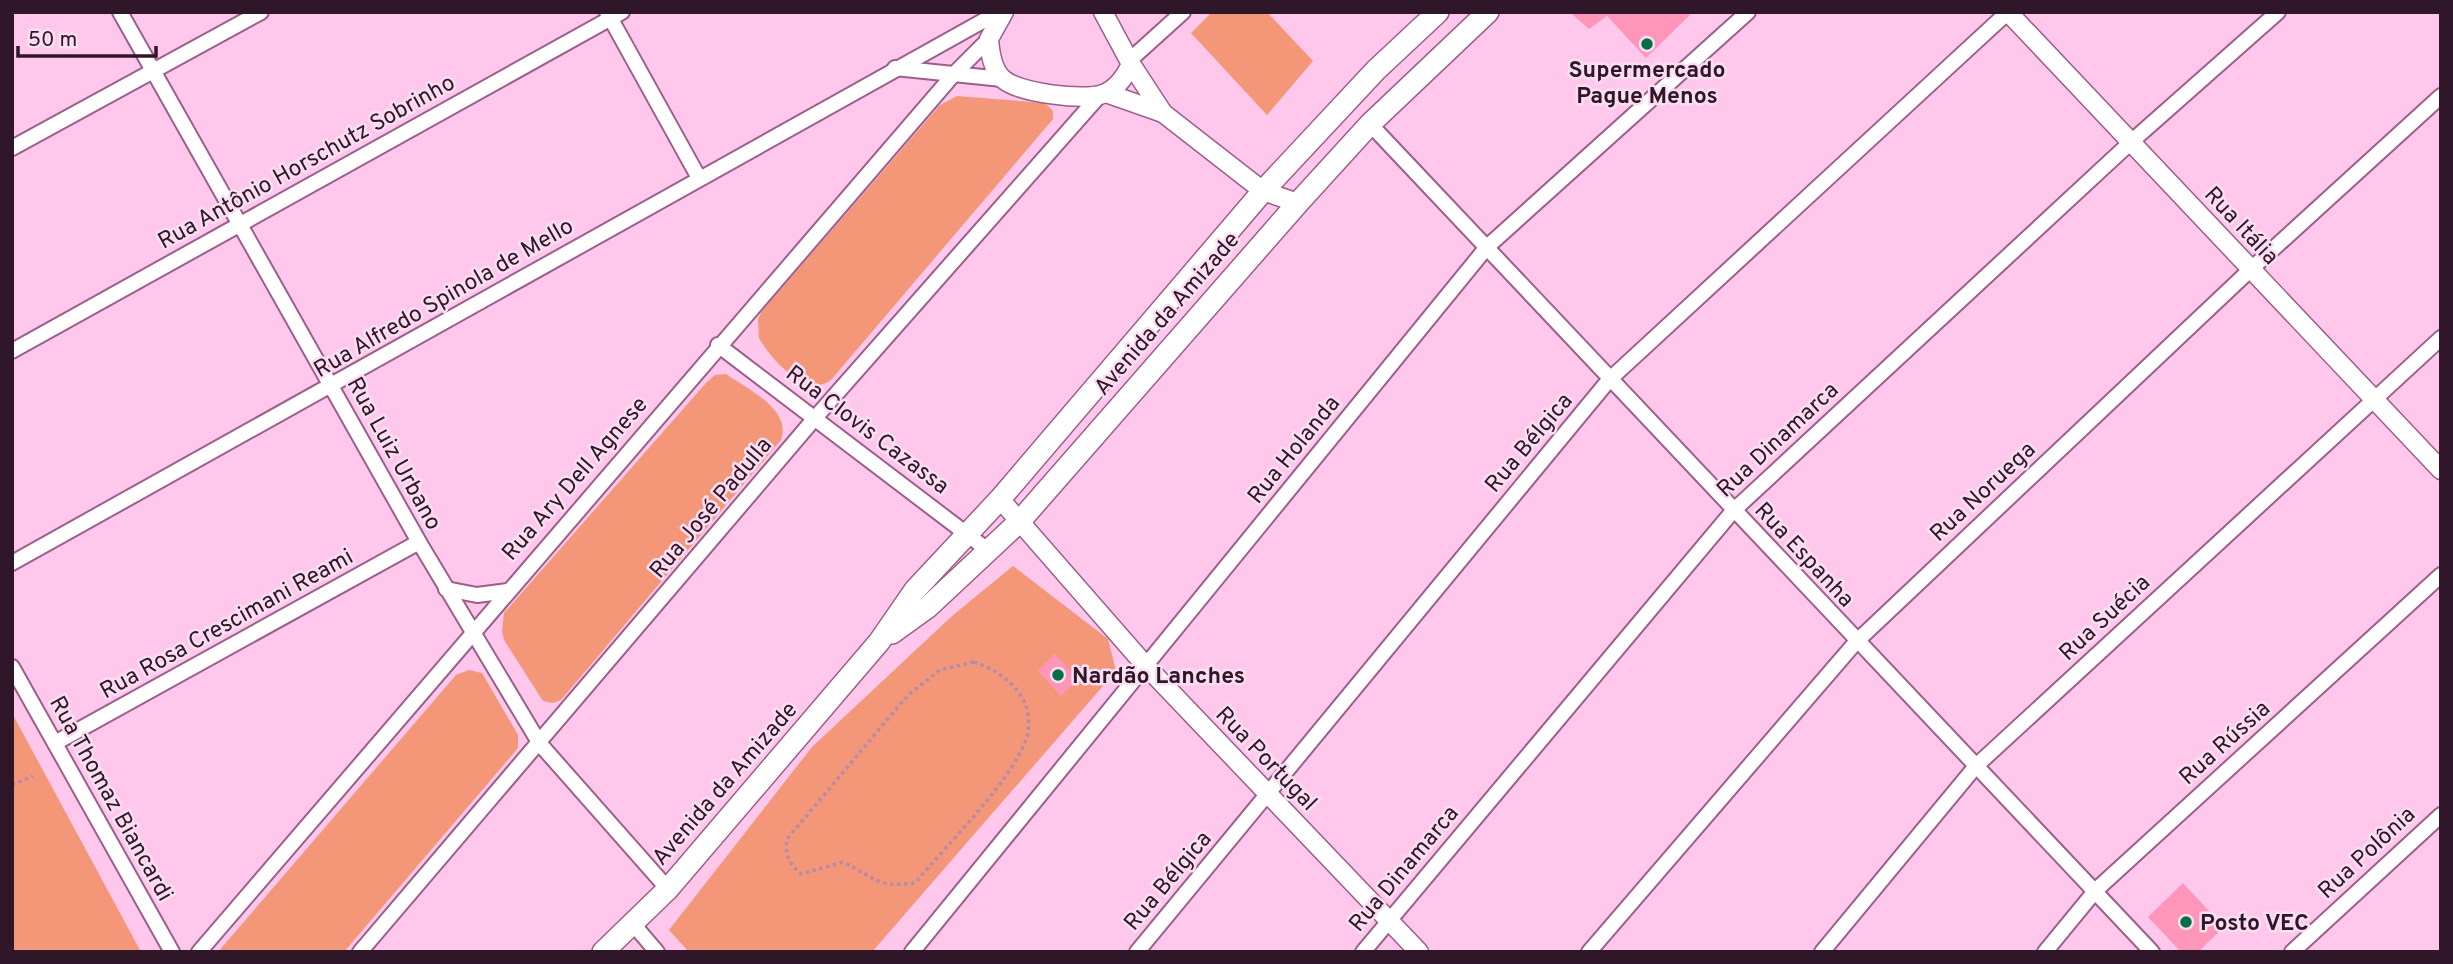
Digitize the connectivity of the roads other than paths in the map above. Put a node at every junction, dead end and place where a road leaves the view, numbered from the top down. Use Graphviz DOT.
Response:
graph roads {
  1 [pos="120,12"];
  2 [pos="261,12"];
  3 [pos="999,12"];
  4 [pos="1004,12"];
  5 [pos="1103,12"];
  6 [pos="1183,12"];
  7 [pos="1438,12"];
  8 [pos="1488,12"];
  9 [pos="1748,12"];
  10 [pos="2008,12"];
  11 [pos="2278,12"];
  12 [pos="613,14"];
  13 [pos="989,39"];
  14 [pos="1131,61"];
  15 [pos="895,68"];
  16 [pos="1376,70"];
  17 [pos="154,72"];
  18 [pos="954,74"];
  19 [pos="1002,79"];
  20 [pos="1103,94"];
  21 [pos="2441,96"];
  22 [pos="1163,113"];
  23 [pos="1370,124"];
  24 [pos="2132,142"];
  25 [pos="12,148"];
  26 [pos="699,178"];
  27 [pos="1263,191"];
  28 [pos="1297,203"];
  29 [pos="240,223"];
  30 [pos="1487,247"];
  31 [pos="2250,270"];
  32 [pos="2441,338"];
  33 [pos="718,345"];
  34 [pos="12,351"];
  35 [pos="1609,380"];
  36 [pos="332,387"];
  37 [pos="2374,397"];
  38 [pos="815,418"];
  39 [pos="2441,470"];
  40 [pos="1000,499"];
  41 [pos="1733,511"];
  42 [pos="1020,521"];
  43 [pos="968,532"];
  44 [pos="419,542"];
  45 [pos="989,551"];
  46 [pos="12,564"];
  47 [pos="2441,575"];
  48 [pos="446,589"];
  49 [pos="508,591"];
  50 [pos="473,634"];
  51 [pos="879,642"];
  52 [pos="1856,642"];
  53 [pos="1145,666"];
  54 [pos="12,667"];
  55 [pos="55,743"];
  56 [pos="540,744"];
  57 [pos="1976,766"];
  58 [pos="1267,794"];
  59 [pos="2441,815"];
  60 [pos="668,889"];
  61 [pos="2096,890"];
  62 [pos="1389,920"];
  63 [pos="634,925"];
  64 [pos="172,952"];
  65 [pos="199,952"];
  66 [pos="360,952"];
  67 [pos="603,952"];
  68 [pos="657,952"];
  69 [pos="912,952"];
  70 [pos="1137,952"];
  71 [pos="1363,952"];
  72 [pos="1419,952"];
  73 [pos="1590,952"];
  74 [pos="1822,952"];
  75 [pos="2045,952"];
  76 [pos="2151,952"];
  77 [pos="2292,952"];
  1 -- 17 [label="street, Rua Luiz Urbano"];
  2 -- 17 [label="street"];
  3 -- 15 [label="street, Rua Alfredo Spinola de Mello"];
  4 -- 13 [label="street"];
  5 -- 14 [label="street"];
  6 -- 14 [label="street"];
  7 -- 16 [label="main road, Avenida da Amizade"];
  8 -- 23 [label="main road, Avenida da Amizade"];
  9 -- 30 [label="street, Rua Holanda"];
  10 -- 24 [label="street, Rua Itália"];
  10 -- 35 [label="street, Rua Bélgica"];
  11 -- 24 [label="street, Rua Dinamarca"];
  12 -- 26 [label="street"];
  12 -- 29 [label="street, Rua Antônio Horschutz Sobrinho"];
  13 -- 18 [label="street, Rua Ary Dell Agnese"];
  13 -- 19 [label="street"];
  14 -- 20 [label="street"];
  14 -- 22 [label="street"];
  15 -- 18 [label="street"];
  15 -- 26 [label="street, Rua Alfredo Spinola de Mello"];
  16 -- 23 [label="main road"];
  16 -- 27 [label="main road, Avenida da Amizade"];
  17 -- 25 [label="street"];
  17 -- 29 [label="street, Rua Luiz Urbano"];
  18 -- 19 [label="street"];
  18 -- 33 [label="street, Rua Ary Dell Agnese"];
  19 -- 20 [label="street"];
  20 -- 22 [label="street"];
  20 -- 38 [label="street, Rua José Padulla"];
  21 -- 31 [label="street, Rua Noruega"];
  22 -- 27 [label="street"];
  23 -- 28 [label="main road, Avenida da Amizade"];
  23 -- 30 [label="street, Rua Espanha"];
  24 -- 31 [label="street, Rua Itália"];
  24 -- 41 [label="street, Rua Dinamarca"];
  26 -- 36 [label="street, Rua Alfredo Spinola de Mello"];
  27 -- 28 [label="street"];
  27 -- 40 [label="main road, Avenida da Amizade"];
  28 -- 42 [label="main road, Avenida da Amizade"];
  29 -- 34 [label="street, Rua Antônio Horschutz Sobrinho"];
  29 -- 36 [label="street, Rua Luiz Urbano"];
  30 -- 35 [label="street, Rua Espanha"];
  30 -- 53 [label="street, Rua Holanda"];
  31 -- 37 [label="street, Rua Itália"];
  31 -- 52 [label="street, Rua Noruega"];
  32 -- 37 [label="street, Rua Suécia"];
  33 -- 38 [label="street, Rua Clovis Cazassa"];
  33 -- 49 [label="street, Rua Ary Dell Agnese"];
  35 -- 41 [label="street, Rua Espanha"];
  35 -- 58 [label="street, Rua Bélgica"];
  36 -- 44 [label="street, Rua Luiz Urbano"];
  36 -- 46 [label="street, Rua Alfredo Spinola de Mello"];
  37 -- 39 [label="street, Rua Itália"];
  37 -- 57 [label="street, Rua Suécia"];
  38 -- 43 [label="street, Rua Clovis Cazassa"];
  38 -- 56 [label="street, Rua José Padulla"];
  40 -- 42 [label="street, Rua Portugal"];
  40 -- 43 [label="main road, Avenida da Amizade"];
  41 -- 52 [label="street, Rua Espanha"];
  41 -- 62 [label="street, Rua Dinamarca"];
  42 -- 45 [label="main road, Avenida da Amizade"];
  42 -- 53 [label="street, Rua Portugal"];
  43 -- 45 [label="street, Rua Clovis Cazassa"];
  43 -- 51 [label="main road, Avenida da Amizade"];
  44 -- 48 [label="street, Rua Luiz Urbano"];
  44 -- 55 [label="street, Rua Rosa Crescimani Reami"];
  45 -- 51 [label="main road, Avenida da Amizade"];
  47 -- 61 [label="street, Rua Rússia"];
  48 -- 49 [label="street"];
  48 -- 50 [label="street, Rua Luiz Urbano"];
  49 -- 50 [label="street, Rua Ary Dell Agnese"];
  50 -- 56 [label="street, Rua Luiz Urbano"];
  50 -- 65 [label="street, Rua Ary Dell Agnese"];
  51 -- 60 [label="main road, Avenida da Amizade"];
  52 -- 57 [label="street, Rua Espanha"];
  52 -- 73 [label="street, Rua Noruega"];
  53 -- 58 [label="street, Rua Portugal"];
  53 -- 69 [label="street, Rua Holanda"];
  54 -- 55 [label="street, Rua Thomaz Biancardi"];
  55 -- 64 [label="street, Rua Thomaz Biancardi"];
  56 -- 60 [label="street, Rua Luiz Urbano"];
  56 -- 66 [label="street, Rua José Padulla"];
  57 -- 61 [label="street, Rua Espanha"];
  57 -- 74 [label="street, Rua Suécia"];
  58 -- 62 [label="street, Rua Portugal"];
  58 -- 70 [label="street, Rua Bélgica"];
  59 -- 77 [label="street, Rua Polônia"];
  60 -- 63 [label="main road, Avenida da Amizade"];
  61 -- 75 [label="street, Rua Rússia"];
  61 -- 76 [label="street, Rua Espanha"];
  62 -- 71 [label="street, Rua Dinamarca"];
  62 -- 72 [label="street, Rua Portugal"];
  63 -- 67 [label="main road, Avenida da Amizade"];
  63 -- 68 [label="street"];
}
